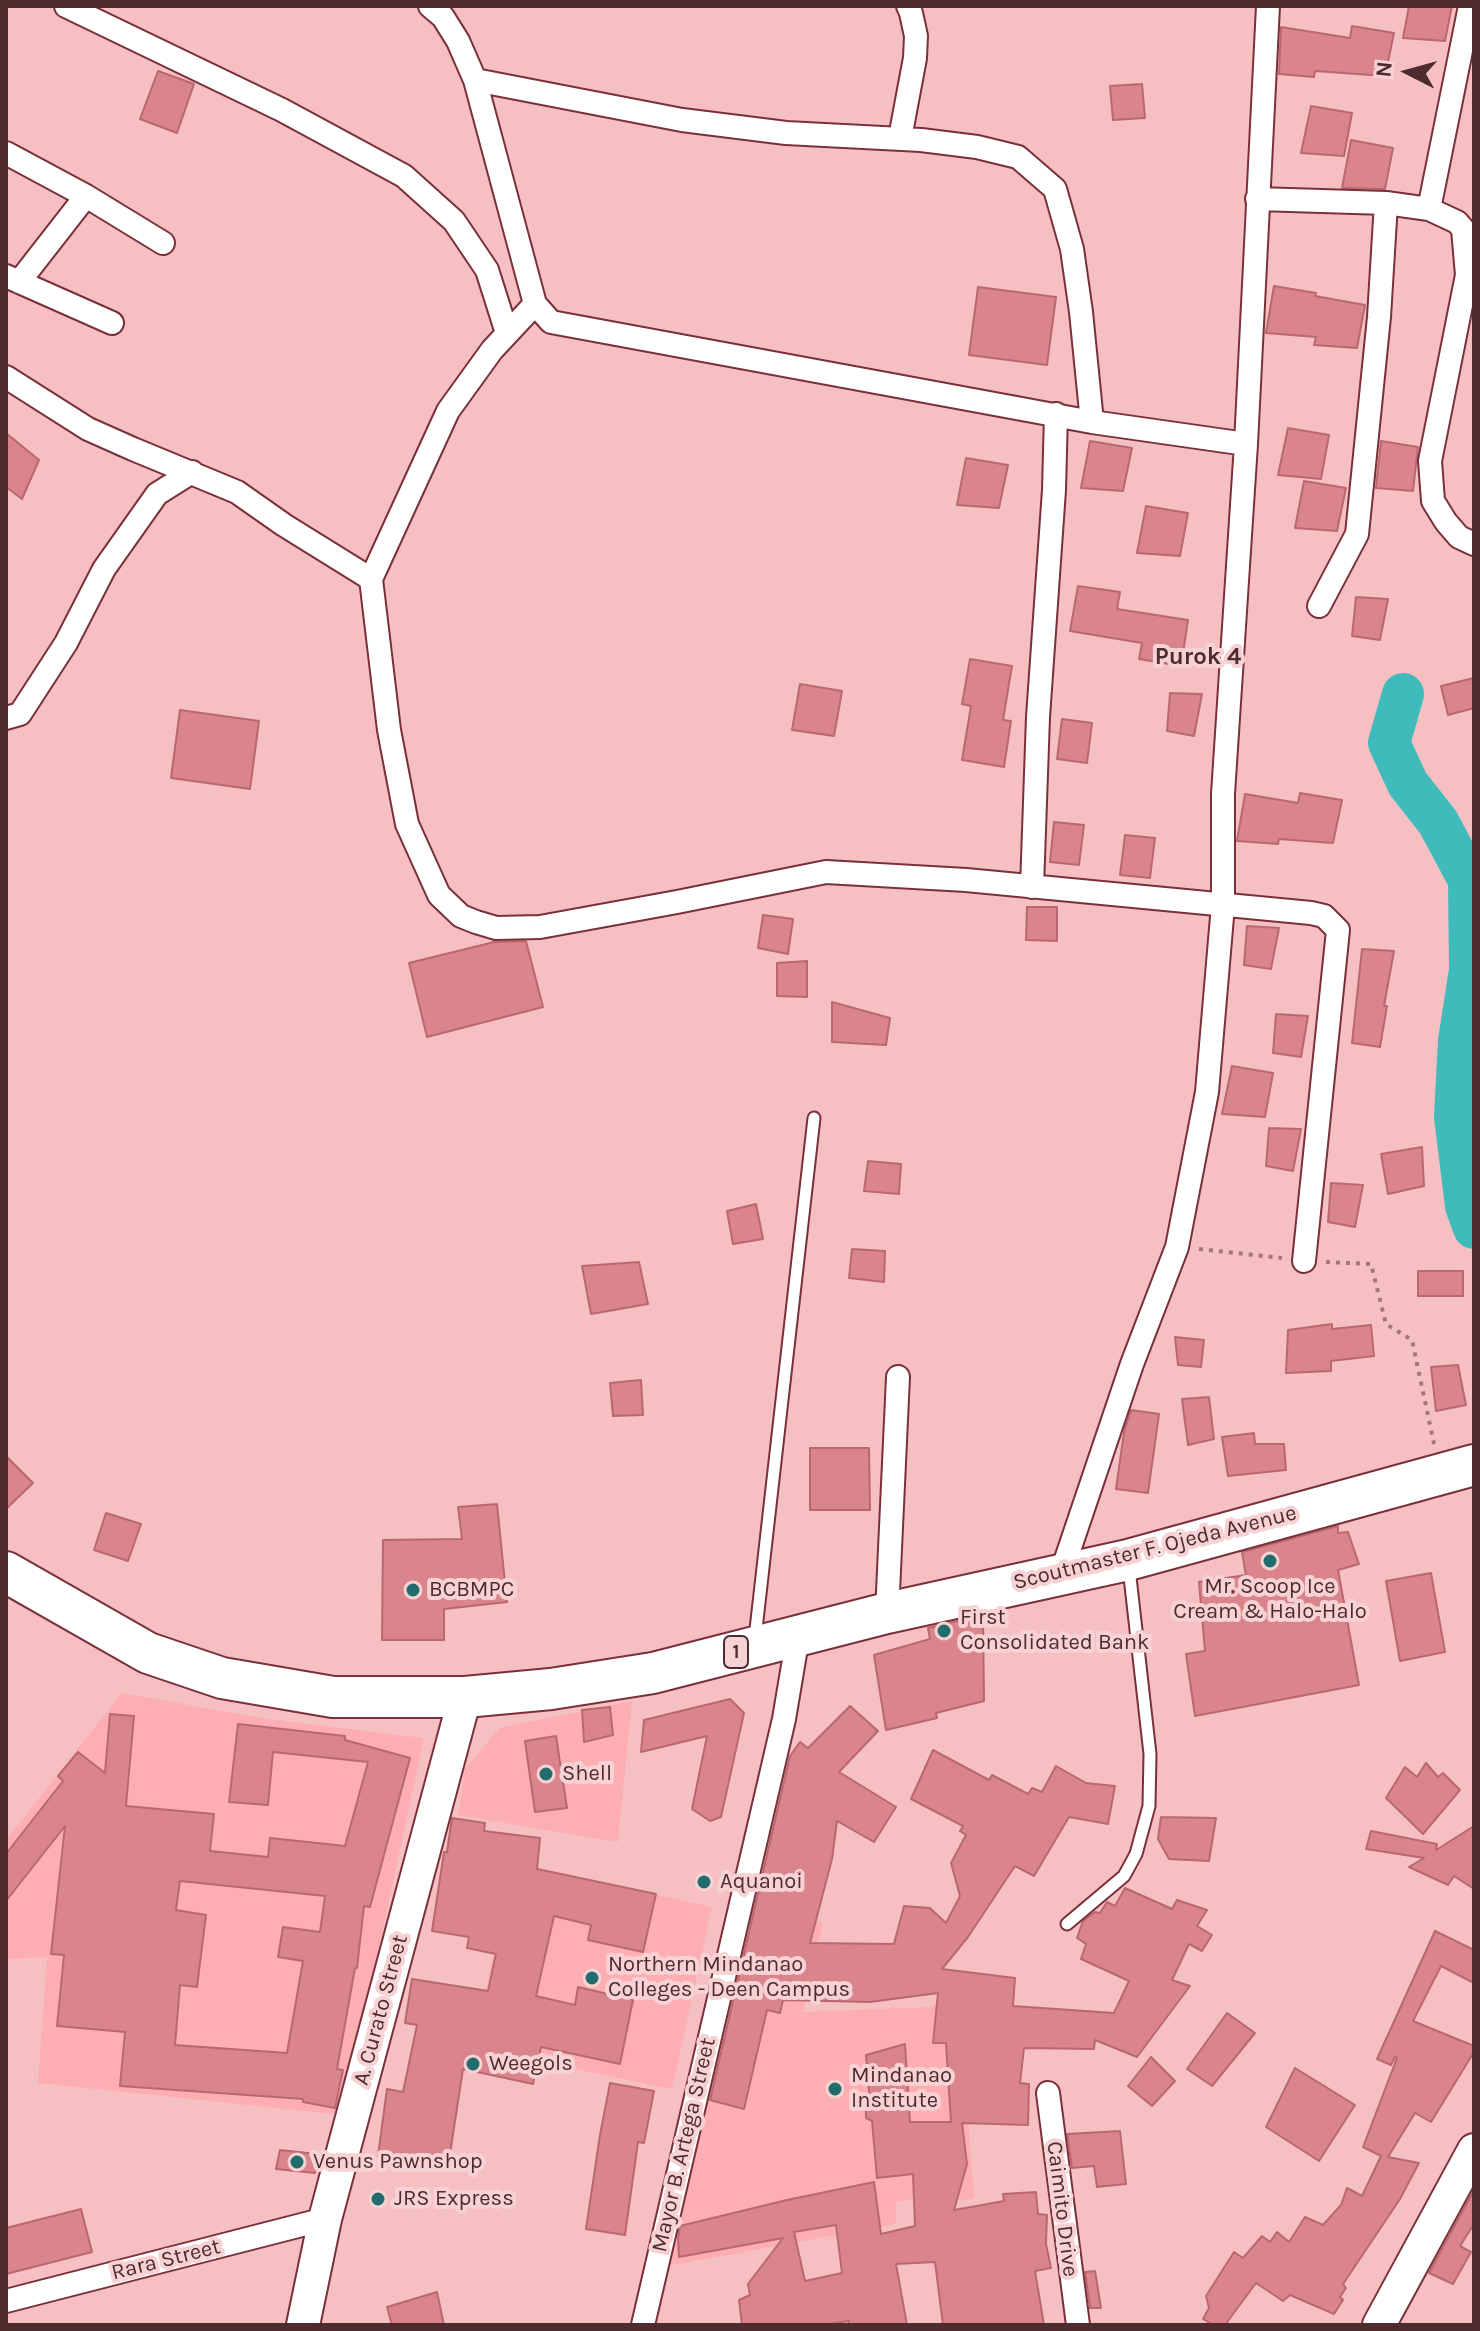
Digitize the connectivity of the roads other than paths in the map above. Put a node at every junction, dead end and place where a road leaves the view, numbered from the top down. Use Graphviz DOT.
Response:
graph roads {
  1 [pos="66,6"];
  2 [pos="908,6"];
  3 [pos="1268,6"];
  4 [pos="1470,6"];
  5 [pos="438,10"];
  6 [pos="475,80"];
  7 [pos="900,138"];
  8 [pos="6,153"];
  9 [pos="86,196"];
  10 [pos="1257,199"];
  11 [pos="1386,203"];
  12 [pos="1429,209"];
  13 [pos="163,243"];
  14 [pos="1470,276"];
  15 [pos="12,279"];
  16 [pos="535,304"];
  17 [pos="112,323"];
  18 [pos="507,333"];
  19 [pos="6,377"];
  20 [pos="1056,414"];
  21 [pos="1092,422"];
  22 [pos="1246,444"];
  23 [pos="192,472"];
  24 [pos="1474,544"];
  25 [pos="371,579"];
  26 [pos="1319,606"];
  27 [pos="6,718"];
  28 [pos="1032,887"];
  29 [pos="1223,905"];
  30 [pos="814,1118"];
  31 [pos="1304,1261"];
  32 [pos="898,1377"];
  33 [pos="1457,1469"];
  34 [pos="1128,1560"];
  35 [pos="6,1572"];
  36 [pos="1061,1574"];
  37 [pos="887,1613"];
  38 [pos="798,1636"];
  39 [pos="754,1647"];
  40 [pos="465,1697"];
  41 [pos="1067,1924"];
  42 [pos="1048,2093"];
  43 [pos="1474,2150"];
  44 [pos="325,2219"];
  45 [pos="6,2301"];
  46 [pos="303,2325"];
  47 [pos="643,2325"];
  48 [pos="1078,2325"];
  49 [pos="1379,2325"];
  1 -- 18 [label="street"];
  2 -- 7 [label="street"];
  3 -- 10 [label="street"];
  4 -- 12 [label="street"];
  5 -- 6 [label="street"];
  6 -- 7 [label="street"];
  6 -- 16 [label="street"];
  7 -- 21 [label="street"];
  8 -- 9 [label="street"];
  9 -- 13 [label="street"];
  9 -- 15 [label="street"];
  10 -- 11 [label="street"];
  10 -- 22 [label="street"];
  11 -- 12 [label="street"];
  11 -- 26 [label="street"];
  12 -- 14 [label="street"];
  14 -- 24 [label="street"];
  15 -- 17 [label="street"];
  16 -- 18 [label="street"];
  16 -- 20 [label="street"];
  18 -- 25 [label="street"];
  19 -- 23 [label="street"];
  20 -- 21 [label="street"];
  20 -- 28 [label="street"];
  21 -- 22 [label="street"];
  22 -- 29 [label="street"];
  23 -- 25 [label="street"];
  23 -- 27 [label="street"];
  25 -- 28 [label="street"];
  28 -- 29 [label="street"];
  29 -- 31 [label="street"];
  29 -- 36 [label="street"];
  30 -- 39 [label="lane"];
  32 -- 37 [label="street"];
  33 -- 34 [label="highway, Scoutmaster F. Ojeda Avenue / 1"];
  34 -- 36 [label="highway, Scoutmaster F. Ojeda Avenue / 1"];
  34 -- 41 [label="lane"];
  35 -- 40 [label="highway, Scoutmaster F. Ojeda Avenue / 1"];
  36 -- 37 [label="highway, Scoutmaster F. Ojeda Avenue / 1"];
  37 -- 38 [label="highway, Scoutmaster F. Ojeda Avenue / 1"];
  38 -- 39 [label="highway, Scoutmaster F. Ojeda Avenue / 1"];
  38 -- 47 [label="street, Mayor B. Artega Street"];
  39 -- 40 [label="highway, Scoutmaster F. Ojeda Avenue / 1"];
  40 -- 44 [label="main road, A. Curato Street"];
  42 -- 48 [label="street, Caimito Drive"];
  43 -- 49 [label="main road"];
  44 -- 45 [label="street, Rara Street"];
  44 -- 46 [label="main road, A. Curato Street"];
}
